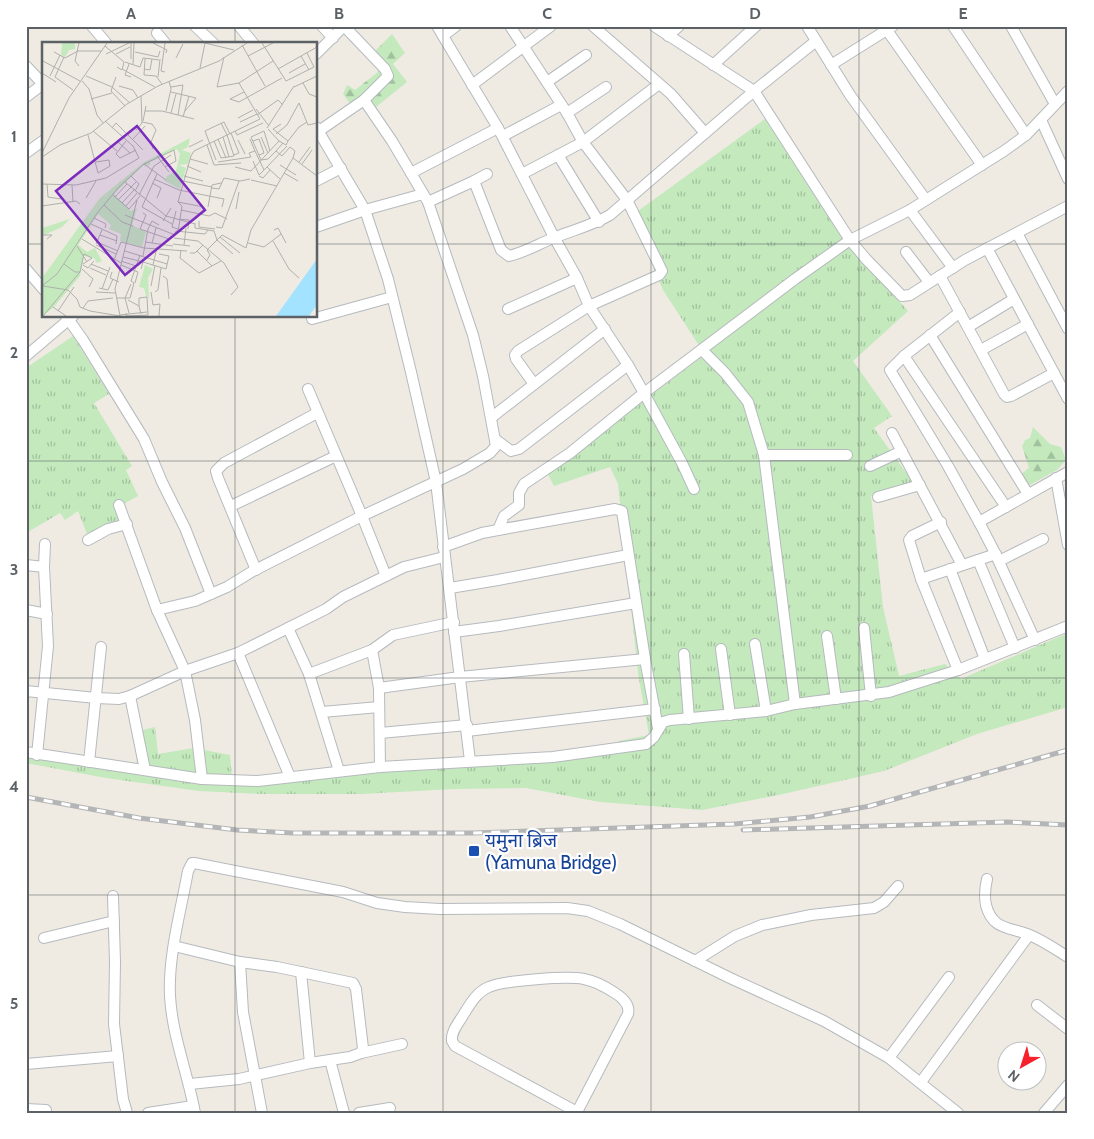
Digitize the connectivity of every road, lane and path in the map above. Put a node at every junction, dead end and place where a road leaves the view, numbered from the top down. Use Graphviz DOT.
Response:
graph roads {
  1 [pos="92,26"];
  2 [pos="195,26"];
  3 [pos="239,26"];
  4 [pos="322,26"];
  5 [pos="344,26"];
  6 [pos="437,26"];
  7 [pos="456,26"];
  8 [pos="510,26"];
  9 [pos="551,26"];
  10 [pos="594,26"];
  11 [pos="654,26"];
  12 [pos="679,26"];
  13 [pos="756,26"];
  14 [pos="807,26"];
  15 [pos="953,26"];
  16 [pos="1011,26"];
  17 [pos="888,28"];
  18 [pos="157,33"];
  19 [pos="443,36"];
  20 [pos="668,36"];
  21 [pos="333,38"];
  22 [pos="816,41"];
  23 [pos="105,42"];
  24 [pos="164,42"];
  25 [pos="212,42"];
  26 [pos="252,42"];
  27 [pos="524,47"];
  28 [pos="318,52"];
  29 [pos="586,54"];
  30 [pos="714,65"];
  31 [pos="831,65"];
  32 [pos="26,66"];
  33 [pos="547,82"];
  34 [pos="42,83"];
  35 [pos="659,84"];
  36 [pos="42,85"];
  37 [pos="472,85"];
  38 [pos="606,87"];
  39 [pos="754,91"];
  40 [pos="1068,91"];
  41 [pos="26,97"];
  42 [pos="364,100"];
  43 [pos="1054,104"];
  44 [pos="564,109"];
  45 [pos="1041,120"];
  46 [pos="318,129"];
  47 [pos="318,132"];
  48 [pos="501,132"];
  49 [pos="705,133"];
  50 [pos="1026,135"];
  51 [pos="42,141"];
  52 [pos="583,142"];
  53 [pos="26,153"];
  54 [pos="558,155"];
  55 [pos="982,165"];
  56 [pos="341,168"];
  57 [pos="411,172"];
  58 [pos="487,174"];
  59 [pos="522,174"];
  60 [pos="1068,179"];
  61 [pos="318,180"];
  62 [pos="474,182"];
  63 [pos="426,198"];
  64 [pos="626,200"];
  65 [pos="926,200"];
  66 [pos="1068,206"];
  67 [pos="365,210"];
  68 [pos="910,210"];
  69 [pos="599,222"];
  70 [pos="318,227"];
  71 [pos="1017,232"];
  72 [pos="554,237"];
  73 [pos="850,240"];
  74 [pos="987,248"];
  75 [pos="906,252"];
  76 [pos="953,268"];
  77 [pos="26,269"];
  78 [pos="940,276"];
  79 [pos="577,278"];
  80 [pos="929,282"];
  81 [pos="42,288"];
  82 [pos="392,297"];
  83 [pos="1014,299"];
  84 [pos="590,306"];
  85 [pos="508,309"];
  86 [pos="960,312"];
  87 [pos="318,317"];
  88 [pos="68,318"];
  89 [pos="70,318"];
  90 [pos="316,318"];
  91 [pos="312,319"];
  92 [pos="1028,324"];
  93 [pos="968,327"];
  94 [pos="605,329"];
  95 [pos="1068,329"];
  96 [pos="930,336"];
  97 [pos="702,350"];
  98 [pos="981,350"];
  99 [pos="26,356"];
  100 [pos="904,356"];
  101 [pos="628,366"];
  102 [pos="1054,372"];
  103 [pos="534,384"];
  104 [pos="308,389"];
  105 [pos="644,394"];
  106 [pos="1068,399"];
  107 [pos="317,412"];
  108 [pos="492,417"];
  109 [pos="892,433"];
  110 [pos="495,439"];
  111 [pos="902,451"];
  112 [pos="764,455"];
  113 [pos="336,456"];
  114 [pos="847,456"];
  115 [pos="870,466"];
  116 [pos="1068,472"];
  117 [pos="1056,478"];
  118 [pos="436,482"];
  119 [pos="920,485"];
  120 [pos="694,489"];
  121 [pos="1028,494"];
  122 [pos="878,497"];
  123 [pos="119,505"];
  124 [pos="231,506"];
  125 [pos="1006,507"];
  126 [pos="362,516"];
  127 [pos="941,522"];
  128 [pos="980,522"];
  129 [pos="127,524"];
  130 [pos="498,530"];
  131 [pos="1043,539"];
  132 [pos="88,540"];
  133 [pos="45,544"];
  134 [pos="1068,545"];
  135 [pos="444,552"];
  136 [pos="628,555"];
  137 [pos="997,558"];
  138 [pos="978,560"];
  139 [pos="26,564"];
  140 [pos="962,564"];
  141 [pos="44,567"];
  142 [pos="950,568"];
  143 [pos="256,570"];
  144 [pos="386,576"];
  145 [pos="921,579"];
  146 [pos="450,588"];
  147 [pos="211,594"];
  148 [pos="636,603"];
  149 [pos="26,610"];
  150 [pos="157,610"];
  151 [pos="47,614"];
  152 [pos="1068,626"];
  153 [pos="454,627"];
  154 [pos="288,628"];
  155 [pos="864,628"];
  156 [pos="827,636"];
  157 [pos="1035,640"];
  158 [pos="755,644"];
  159 [pos="100,647"];
  160 [pos="1015,648"];
  161 [pos="721,649"];
  162 [pos="372,650"];
  163 [pos="238,653"];
  164 [pos="684,654"];
  165 [pos="645,659"];
  166 [pos="985,659"];
  167 [pos="958,670"];
  168 [pos="185,671"];
  169 [pos="309,674"];
  170 [pos="460,677"];
  171 [pos="379,688"];
  172 [pos="26,691"];
  173 [pos="43,693"];
  174 [pos="130,696"];
  175 [pos="871,696"];
  176 [pos="96,698"];
  177 [pos="836,699"];
  178 [pos="795,704"];
  179 [pos="379,707"];
  180 [pos="654,709"];
  181 [pos="766,711"];
  182 [pos="322,712"];
  183 [pos="730,714"];
  184 [pos="689,719"];
  185 [pos="467,728"];
  186 [pos="658,728"];
  187 [pos="380,733"];
  188 [pos="26,752"];
  189 [pos="37,755"];
  190 [pos="470,761"];
  191 [pos="89,762"];
  192 [pos="380,767"];
  193 [pos="145,770"];
  194 [pos="340,771"];
  195 [pos="290,777"];
  196 [pos="202,779"];
  197 [pos="988,879"];
  198 [pos="898,886"];
  199 [pos="113,896"];
  200 [pos="114,921"];
  201 [pos="1029,935"];
  202 [pos="44,938"];
  203 [pos="174,946"];
  204 [pos="1068,957"];
  205 [pos="695,961"];
  206 [pos="240,962"];
  207 [pos="301,972"];
  208 [pos="949,977"];
  209 [pos="1037,1005"];
  210 [pos="1068,1029"];
  211 [pos="402,1044"];
  212 [pos="361,1053"];
  213 [pos="118,1056"];
  214 [pos="889,1058"];
  215 [pos="330,1060"];
  216 [pos="310,1063"];
  217 [pos="26,1064"];
  218 [pos="255,1075"];
  219 [pos="921,1082"];
  220 [pos="190,1084"];
  221 [pos="1068,1085"];
  222 [pos="390,1108"];
  223 [pos="26,1109"];
  224 [pos="46,1110"];
  225 [pos="194,1110"];
  226 [pos="577,1112"];
  227 [pos="127,1113"];
  228 [pos="148,1113"];
  229 [pos="262,1113"];
  230 [pos="344,1113"];
  231 [pos="358,1113"];
  232 [pos="958,1113"];
  233 [pos="1044,1113"];
  1 -- 23 [label="street"];
  2 -- 25 [label="street"];
  3 -- 26 [label="street"];
  4 -- 21 [label="street"];
  5 -- 21 [label="street"];
  5 -- 42 [label="street"];
  6 -- 19 [label="street"];
  7 -- 19 [label="street"];
  8 -- 27 [label="street"];
  9 -- 27 [label="street"];
  10 -- 35 [label="street"];
  11 -- 20 [label="street"];
  12 -- 20 [label="street"];
  13 -- 30 [label="street"];
  14 -- 22 [label="street"];
  15 -- 50 [label="street"];
  16 -- 43 [label="street"];
  17 -- 31 [label="street"];
  17 -- 55 [label="street"];
  18 -- 24 [label="street"];
  19 -- 37 [label="street"];
  20 -- 30 [label="street"];
  21 -- 28 [label="street"];
  22 -- 31 [label="street"];
  22 -- 39 [label="street"];
  27 -- 33 [label="street"];
  27 -- 37 [label="street"];
  29 -- 33 [label="street"];
  30 -- 39 [label="street"];
  31 -- 65 [label="street"];
  32 -- 34 [label="street"];
  33 -- 44 [label="street"];
  35 -- 49 [label="street"];
  35 -- 52 [label="street"];
  36 -- 41 [label="street"];
  37 -- 48 [label="street"];
  38 -- 44 [label="street"];
  39 -- 49 [label="street"];
  39 -- 73 [label="street"];
  40 -- 43 [label="street"];
  42 -- 46 [label="street"];
  42 -- 57 [label="street"];
  43 -- 45 [label="street"];
  44 -- 48 [label="street"];
  44 -- 52 [label="street"];
  45 -- 50 [label="street"];
  45 -- 60 [label="street"];
  47 -- 56 [label="street"];
  48 -- 57 [label="street"];
  48 -- 59 [label="street"];
  49 -- 64 [label="street"];
  50 -- 55 [label="street"];
  51 -- 53 [label="street"];
  52 -- 54 [label="street"];
  52 -- 64 [label="street"];
  54 -- 59 [label="street"];
  54 -- 69 [label="street"];
  55 -- 65 [label="street"];
  56 -- 61 [label="street"];
  56 -- 67 [label="street"];
  57 -- 63 [label="street"];
  58 -- 62 [label="street"];
  59 -- 72 [label="street"];
  62 -- 63 [label="street"];
  62 -- 72 [label="street"];
  63 -- 67 [label="street"];
  63 -- 108 [label="street"];
  64 -- 69 [label="street"];
  64 -- 84 [label="street"];
  65 -- 68 [label="street"];
  66 -- 71 [label="street"];
  67 -- 70 [label="street"];
  67 -- 82 [label="street"];
  68 -- 73 [label="street"];
  68 -- 76 [label="street"];
  69 -- 72 [label="street"];
  71 -- 74 [label="street"];
  71 -- 95 [label="street"];
  72 -- 79 [label="street"];
  73 -- 80 [label="street"];
  73 -- 97 [label="street"];
  74 -- 76 [label="street"];
  74 -- 83 [label="street"];
  75 -- 80 [label="street"];
  76 -- 78 [label="street"];
  77 -- 81 [label="street"];
  78 -- 80 [label="street"];
  78 -- 86 [label="street"];
  79 -- 84 [label="street"];
  79 -- 85 [label="street"];
  82 -- 87 [label="street"];
  82 -- 118 [label="street"];
  83 -- 92 [label="street"];
  83 -- 93 [label="street"];
  84 -- 94 [label="street"];
  84 -- 103 [label="street"];
  86 -- 93 [label="street"];
  86 -- 96 [label="street"];
  88 -- 99 [label="street"];
  89 -- 147 [label="street"];
  90 -- 91 [label="street"];
  92 -- 98 [label="street"];
  92 -- 102 [label="street"];
  93 -- 98 [label="street"];
  94 -- 101 [label="street"];
  94 -- 103 [label="street"];
  96 -- 100 [label="street"];
  96 -- 121 [label="street"];
  97 -- 105 [label="street"];
  97 -- 112 [label="street"];
  98 -- 102 [label="street"];
  100 -- 125 [label="street"];
  100 -- 128 [label="street"];
  101 -- 105 [label="street"];
  101 -- 110 [label="street"];
  102 -- 106 [label="street"];
  103 -- 108 [label="street"];
  104 -- 107 [label="street"];
  105 -- 120 [label="street"];
  105 -- 130 [label="street"];
  107 -- 113 [label="street"];
  107 -- 124 [label="street"];
  108 -- 110 [label="street"];
  109 -- 111 [label="street"];
  110 -- 118 [label="street"];
  111 -- 115 [label="street"];
  111 -- 119 [label="street"];
  112 -- 114 [label="street"];
  112 -- 178 [label="street"];
  113 -- 124 [label="street"];
  113 -- 126 [label="street"];
  116 -- 117 [label="street"];
  117 -- 121 [label="street"];
  117 -- 134 [label="street"];
  118 -- 126 [label="street"];
  118 -- 135 [label="street"];
  119 -- 122 [label="street"];
  119 -- 127 [label="street"];
  121 -- 125 [label="street"];
  123 -- 129 [label="street"];
  124 -- 143 [label="street"];
  125 -- 128 [label="street"];
  126 -- 143 [label="street"];
  126 -- 144 [label="street"];
  127 -- 140 [label="street"];
  127 -- 145 [label="street"];
  128 -- 137 [label="street"];
  129 -- 132 [label="street"];
  129 -- 150 [label="street"];
  130 -- 135 [label="street"];
  130 -- 136 [label="street"];
  131 -- 137 [label="street"];
  133 -- 141 [label="street"];
  135 -- 144 [label="street"];
  135 -- 146 [label="street"];
  136 -- 146 [label="street"];
  136 -- 148 [label="street"];
  137 -- 138 [label="street"];
  137 -- 157 [label="street"];
  138 -- 140 [label="street"];
  138 -- 160 [label="street"];
  139 -- 141 [label="street"];
  140 -- 142 [label="street"];
  141 -- 151 [label="street"];
  142 -- 145 [label="street"];
  142 -- 166 [label="street"];
  143 -- 147 [label="street"];
  144 -- 154 [label="street"];
  145 -- 167 [label="street"];
  146 -- 153 [label="street"];
  147 -- 150 [label="street"];
  148 -- 153 [label="street"];
  148 -- 165 [label="street"];
  149 -- 151 [label="street"];
  150 -- 168 [label="street"];
  151 -- 173 [label="street"];
  152 -- 157 [label="street"];
  153 -- 162 [label="street"];
  153 -- 170 [label="street"];
  154 -- 163 [label="street"];
  154 -- 169 [label="street"];
  155 -- 175 [label="street"];
  156 -- 177 [label="street"];
  157 -- 160 [label="street"];
  158 -- 181 [label="street"];
  159 -- 176 [label="street"];
  160 -- 166 [label="street"];
  161 -- 183 [label="street"];
  162 -- 169 [label="street"];
  162 -- 171 [label="street"];
  163 -- 168 [label="street"];
  163 -- 195 [label="street"];
  164 -- 184 [label="street"];
  165 -- 170 [label="street"];
  165 -- 180 [label="street"];
  166 -- 167 [label="street"];
  167 -- 175 [label="street"];
  168 -- 174 [label="street"];
  168 -- 196 [label="street"];
  169 -- 182 [label="street"];
  170 -- 171 [label="street"];
  170 -- 185 [label="street"];
  171 -- 179 [label="street"];
  172 -- 173 [label="street"];
  173 -- 176 [label="street"];
  173 -- 189 [label="street"];
  174 -- 176 [label="street"];
  174 -- 193 [label="street"];
  175 -- 177 [label="street"];
  176 -- 191 [label="street"];
  177 -- 178 [label="street"];
  178 -- 181 [label="street"];
  179 -- 182 [label="street"];
  179 -- 187 [label="street"];
  180 -- 185 [label="street"];
  180 -- 186 [label="street"];
  181 -- 183 [label="street"];
  182 -- 194 [label="street"];
  183 -- 184 [label="street"];
  184 -- 186 [label="street"];
  185 -- 187 [label="street"];
  185 -- 190 [label="street"];
  186 -- 190 [label="street"];
  187 -- 192 [label="street"];
  188 -- 189 [label="street"];
  189 -- 191 [label="street"];
  190 -- 192 [label="street"];
  191 -- 193 [label="street"];
  192 -- 194 [label="street"];
  193 -- 196 [label="street"];
  194 -- 195 [label="street"];
  195 -- 196 [label="street"];
  197 -- 201 [label="street"];
  198 -- 205 [label="street"];
  199 -- 200 [label="street"];
  200 -- 202 [label="street"];
  200 -- 213 [label="street"];
  201 -- 204 [label="street"];
  201 -- 219 [label="street"];
  203 -- 205 [label="street"];
  203 -- 206 [label="street"];
  203 -- 220 [label="street"];
  205 -- 214 [label="street"];
  206 -- 207 [label="street"];
  206 -- 218 [label="street"];
  207 -- 212 [label="street"];
  207 -- 216 [label="street"];
  208 -- 214 [label="street"];
  209 -- 210 [label="street"];
  211 -- 212 [label="street"];
  212 -- 215 [label="street"];
  213 -- 217 [label="street"];
  213 -- 227 [label="street"];
  214 -- 219 [label="street"];
  215 -- 216 [label="street"];
  215 -- 230 [label="street"];
  216 -- 218 [label="street"];
  218 -- 220 [label="street"];
  218 -- 229 [label="street"];
  219 -- 232 [label="street"];
  220 -- 225 [label="street"];
  221 -- 233 [label="street"];
  222 -- 231 [label="street"];
  223 -- 224 [label="street"];
  225 -- 228 [label="street"];
  226 -- 226 [label="street"];
}
